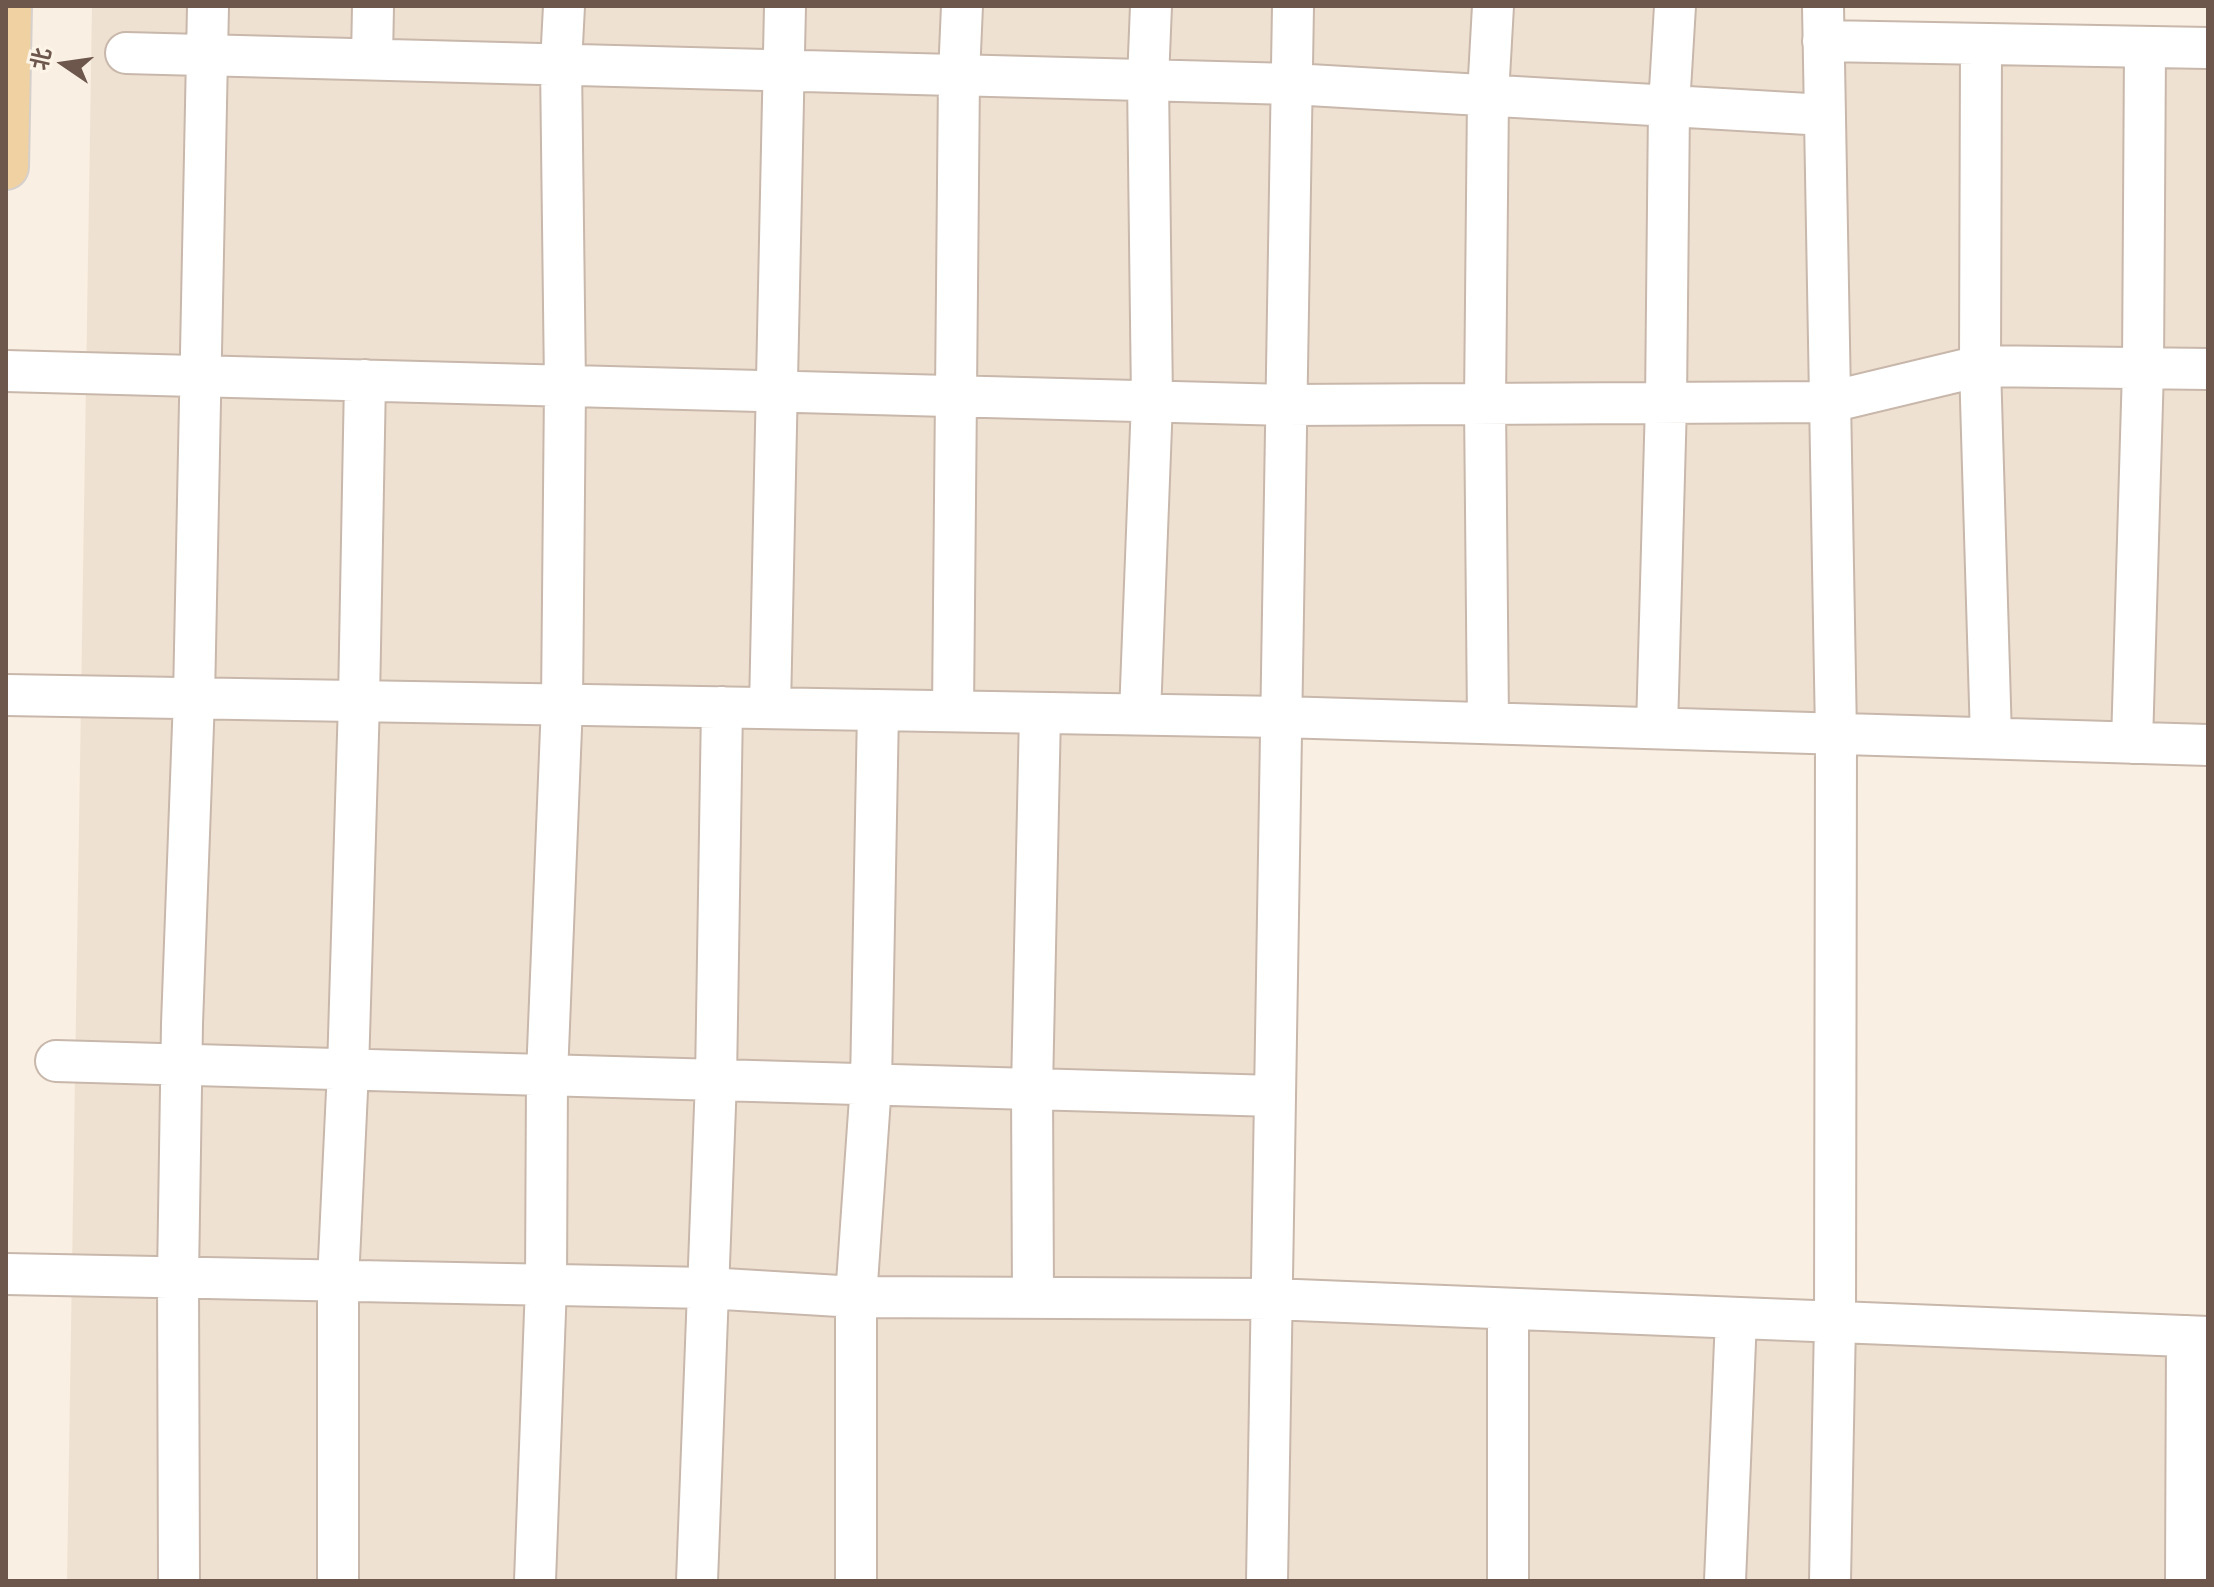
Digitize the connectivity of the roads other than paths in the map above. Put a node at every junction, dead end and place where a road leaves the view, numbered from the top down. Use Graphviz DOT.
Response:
graph roads {
  1 [pos="9,6"];
  2 [pos="208,6"];
  3 [pos="373,6"];
  4 [pos="564,6"];
  5 [pos="785,6"];
  6 [pos="962,6"];
  7 [pos="1151,6"];
  8 [pos="1293,6"];
  9 [pos="1493,6"];
  10 [pos="1675,6"];
  11 [pos="1823,24"];
  12 [pos="1981,44"];
  13 [pos="2145,47"];
  14 [pos="2208,48"];
  15 [pos="126,53"];
  16 [pos="208,55"];
  17 [pos="372,59"];
  18 [pos="561,64"];
  19 [pos="786,70"];
  20 [pos="959,75"];
  21 [pos="1148,80"];
  22 [pos="1292,84"];
  23 [pos="1488,95"];
  24 [pos="1669,106"];
  25 [pos="1825,115"];
  26 [pos="6,167"];
  27 [pos="1980,366"];
  28 [pos="2143,369"];
  29 [pos="2208,369"];
  30 [pos="6,371"];
  31 [pos="201,376"];
  32 [pos="365,380"];
  33 [pos="565,386"];
  34 [pos="778,391"];
  35 [pos="957,396"];
  36 [pos="1152,401"];
  37 [pos="1830,402"];
  38 [pos="1485,403"];
  39 [pos="1666,403"];
  40 [pos="1287,405"];
  41 [pos="6,695"];
  42 [pos="194,698"];
  43 [pos="359,701"];
  44 [pos="562,704"];
  45 [pos="722,707"];
  46 [pos="770,708"];
  47 [pos="878,710"];
  48 [pos="953,711"];
  49 [pos="1040,713"];
  50 [pos="1140,714"];
  51 [pos="1281,717"];
  52 [pos="1488,723"];
  53 [pos="1657,728"];
  54 [pos="1836,734"];
  55 [pos="1991,738"];
  56 [pos="2132,743"];
  57 [pos="2208,745"];
  58 [pos="56,1061"];
  59 [pos="348,1070"];
  60 [pos="547,1075"];
  61 [pos="716,1080"];
  62 [pos="871,1084"];
  63 [pos="1032,1089"];
  64 [pos="1275,1096"];
  65 [pos="6,1274"];
  66 [pos="178,1277"];
  67 [pos="338,1281"];
  68 [pos="546,1285"];
  69 [pos="707,1288"];
  70 [pos="856,1297"];
  71 [pos="1033,1298"];
  72 [pos="1272,1299"];
  73 [pos="1508,1309"];
  74 [pos="1736,1318"];
  75 [pos="1835,1322"];
  76 [pos="2198,1336"];
  77 [pos="179,1581"];
  78 [pos="338,1581"];
  79 [pos="535,1581"];
  80 [pos="697,1581"];
  81 [pos="856,1581"];
  82 [pos="1267,1581"];
  83 [pos="1508,1581"];
  84 [pos="1725,1581"];
  85 [pos="1830,1581"];
  86 [pos="2186,1581"];
  1 -- 26 [label="main road"];
  2 -- 16 [label="street"];
  3 -- 17 [label="street"];
  4 -- 18 [label="street"];
  5 -- 19 [label="street"];
  6 -- 20 [label="street"];
  7 -- 21 [label="street"];
  8 -- 22 [label="street"];
  9 -- 23 [label="street"];
  10 -- 24 [label="street"];
  11 -- 12 [label="street"];
  11 -- 25 [label="street"];
  12 -- 13 [label="street"];
  12 -- 27 [label="street"];
  13 -- 14 [label="street"];
  13 -- 28 [label="street"];
  15 -- 16 [label="street"];
  16 -- 17 [label="street"];
  16 -- 31 [label="street"];
  17 -- 18 [label="street"];
  18 -- 19 [label="street"];
  18 -- 33 [label="street"];
  19 -- 20 [label="street"];
  19 -- 34 [label="street"];
  20 -- 21 [label="street"];
  20 -- 35 [label="street"];
  21 -- 22 [label="street"];
  21 -- 36 [label="street"];
  22 -- 23 [label="street"];
  22 -- 40 [label="street"];
  23 -- 24 [label="street"];
  23 -- 38 [label="street"];
  24 -- 25 [label="street"];
  24 -- 39 [label="street"];
  25 -- 37 [label="street"];
  27 -- 28 [label="street"];
  27 -- 37 [label="street"];
  27 -- 55 [label="street"];
  28 -- 29 [label="street"];
  28 -- 56 [label="street"];
  30 -- 31 [label="street"];
  31 -- 32 [label="street"];
  31 -- 42 [label="street"];
  32 -- 33 [label="street"];
  32 -- 43 [label="street"];
  33 -- 34 [label="street"];
  33 -- 44 [label="street"];
  34 -- 35 [label="street"];
  34 -- 46 [label="street"];
  35 -- 36 [label="street"];
  35 -- 48 [label="street"];
  36 -- 40 [label="street"];
  36 -- 50 [label="street"];
  37 -- 39 [label="street"];
  37 -- 54 [label="street"];
  38 -- 39 [label="street"];
  38 -- 40 [label="street"];
  38 -- 52 [label="street"];
  39 -- 53 [label="street"];
  40 -- 51 [label="street"];
  41 -- 42 [label="street"];
  42 -- 43 [label="street"];
  42 -- 66 [label="street"];
  43 -- 44 [label="street"];
  43 -- 59 [label="street"];
  44 -- 45 [label="street"];
  44 -- 60 [label="street"];
  45 -- 46 [label="street"];
  45 -- 61 [label="street"];
  46 -- 47 [label="street"];
  47 -- 48 [label="street"];
  47 -- 62 [label="street"];
  48 -- 49 [label="street"];
  49 -- 50 [label="street"];
  49 -- 63 [label="street"];
  50 -- 51 [label="street"];
  51 -- 52 [label="street"];
  51 -- 64 [label="street"];
  52 -- 53 [label="street"];
  53 -- 54 [label="street"];
  54 -- 55 [label="street"];
  54 -- 75 [label="street"];
  55 -- 56 [label="street"];
  56 -- 57 [label="street"];
  58 -- 59 [label="street"];
  59 -- 60 [label="street"];
  59 -- 67 [label="street"];
  60 -- 61 [label="street"];
  60 -- 68 [label="street"];
  61 -- 62 [label="street"];
  61 -- 69 [label="street"];
  62 -- 63 [label="street"];
  62 -- 70 [label="street"];
  63 -- 64 [label="street"];
  63 -- 71 [label="street"];
  64 -- 72 [label="street"];
  65 -- 66 [label="street"];
  66 -- 67 [label="street"];
  66 -- 77 [label="street"];
  67 -- 68 [label="street"];
  67 -- 78 [label="street"];
  68 -- 69 [label="street"];
  68 -- 79 [label="street"];
  69 -- 70 [label="street"];
  69 -- 80 [label="street"];
  70 -- 71 [label="street"];
  70 -- 81 [label="street"];
  71 -- 72 [label="street"];
  72 -- 73 [label="street"];
  72 -- 82 [label="street"];
  73 -- 74 [label="street"];
  73 -- 83 [label="street"];
  74 -- 75 [label="street"];
  74 -- 84 [label="street"];
  75 -- 76 [label="street"];
  75 -- 85 [label="street"];
  76 -- 86 [label="street"];
}
